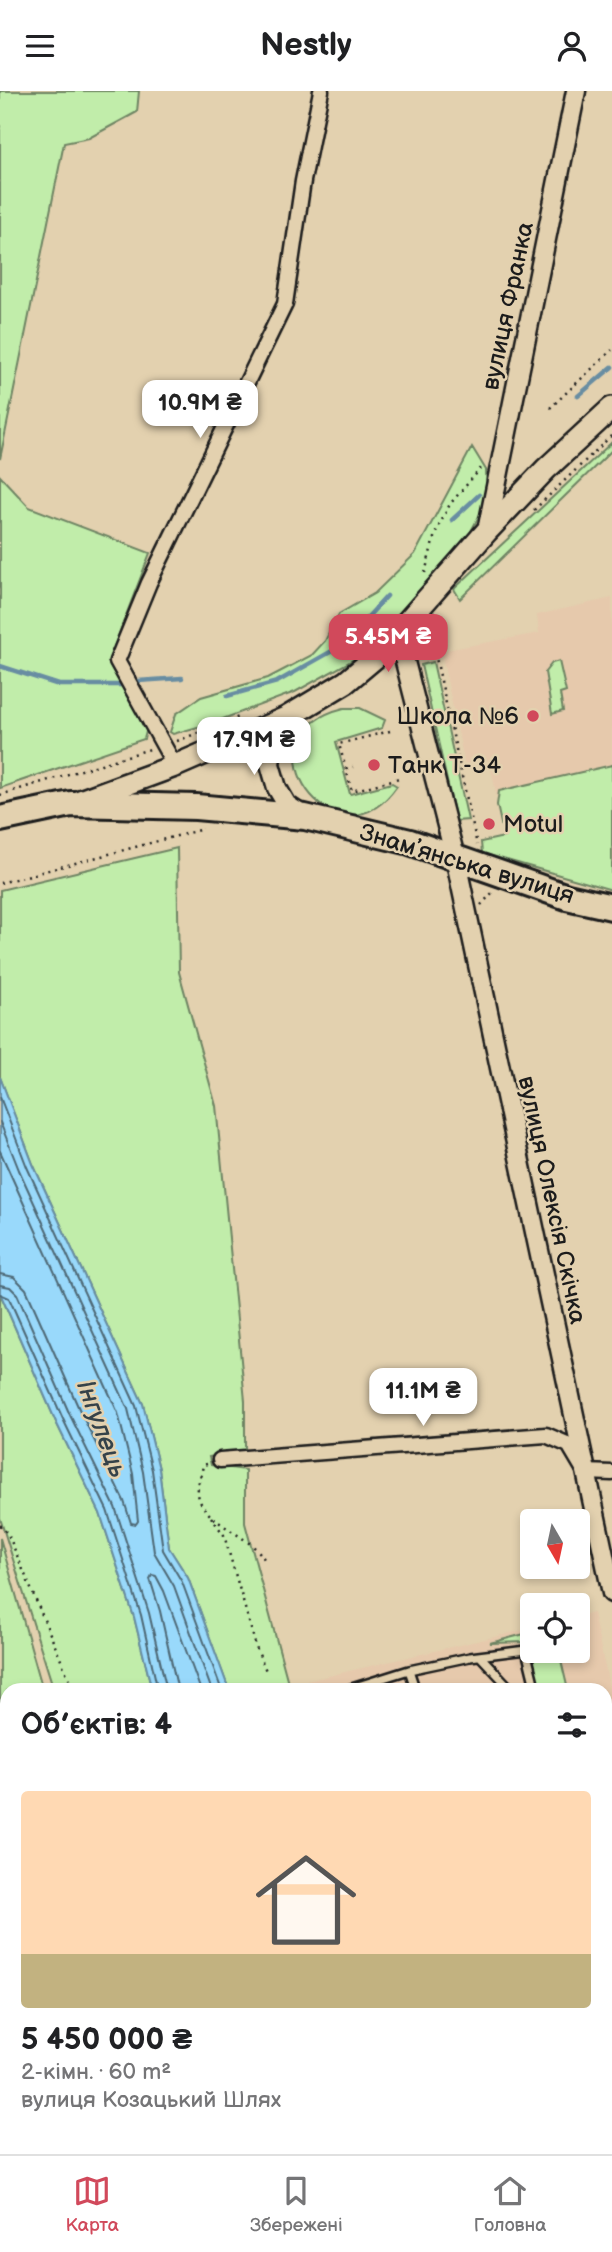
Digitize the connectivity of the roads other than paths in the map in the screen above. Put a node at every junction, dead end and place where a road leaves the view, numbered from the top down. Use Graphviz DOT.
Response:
graph roads {
  1 [pos="321,91"];
  2 [pos="576,91"];
  3 [pos="612,408"];
  4 [pos="487,531"];
  5 [pos="401,629"];
  6 [pos="286,718"];
  7 [pos="175,766"];
  8 [pos="71,804"];
  9 [pos="305,817"];
  10 [pos="0,819"];
  11 [pos="454,857"];
  12 [pos="612,907"];
  13 [pos="220,1460"];
  14 [pos="585,1472"];
  15 [pos="612,1473"];
  16 [pos="612,1593"];
  17 [pos="480,1656"];
  18 [pos="409,1670"];
  19 [pos="366,1683"];
  20 [pos="413,1683"];
  21 [pos="505,1683"];
  22 [pos="534,1683"];
  1 -- 7 [label="street"];
  2 -- 4 [label="street, вулиця Франка"];
  3 -- 4 [label="main road"];
  4 -- 5 [label="main road"];
  5 -- 6 [label="main road"];
  5 -- 11 [label="street, вулиця Олексія Скічка"];
  6 -- 7 [label="main road"];
  6 -- 9 [label="street"];
  7 -- 8 [label="main road"];
  8 -- 9 [label="highway, Знамʼянська вулиця"];
  8 -- 10 [label="highway, Знамʼянська вулиця"];
  9 -- 11 [label="highway, Знамʼянська вулиця"];
  11 -- 12 [label="highway, Знамʼянська вулиця"];
  11 -- 14 [label="street, вулиця Олексія Скічка"];
  13 -- 14 [label="street"];
  14 -- 15 [label="street"];
  14 -- 16 [label="street, вулиця Олексія Скічка"];
  17 -- 18 [label="lane"];
  17 -- 21 [label="lane"];
  17 -- 22 [label="lane"];
  18 -- 19 [label="lane"];
  18 -- 20 [label="lane"];
}
